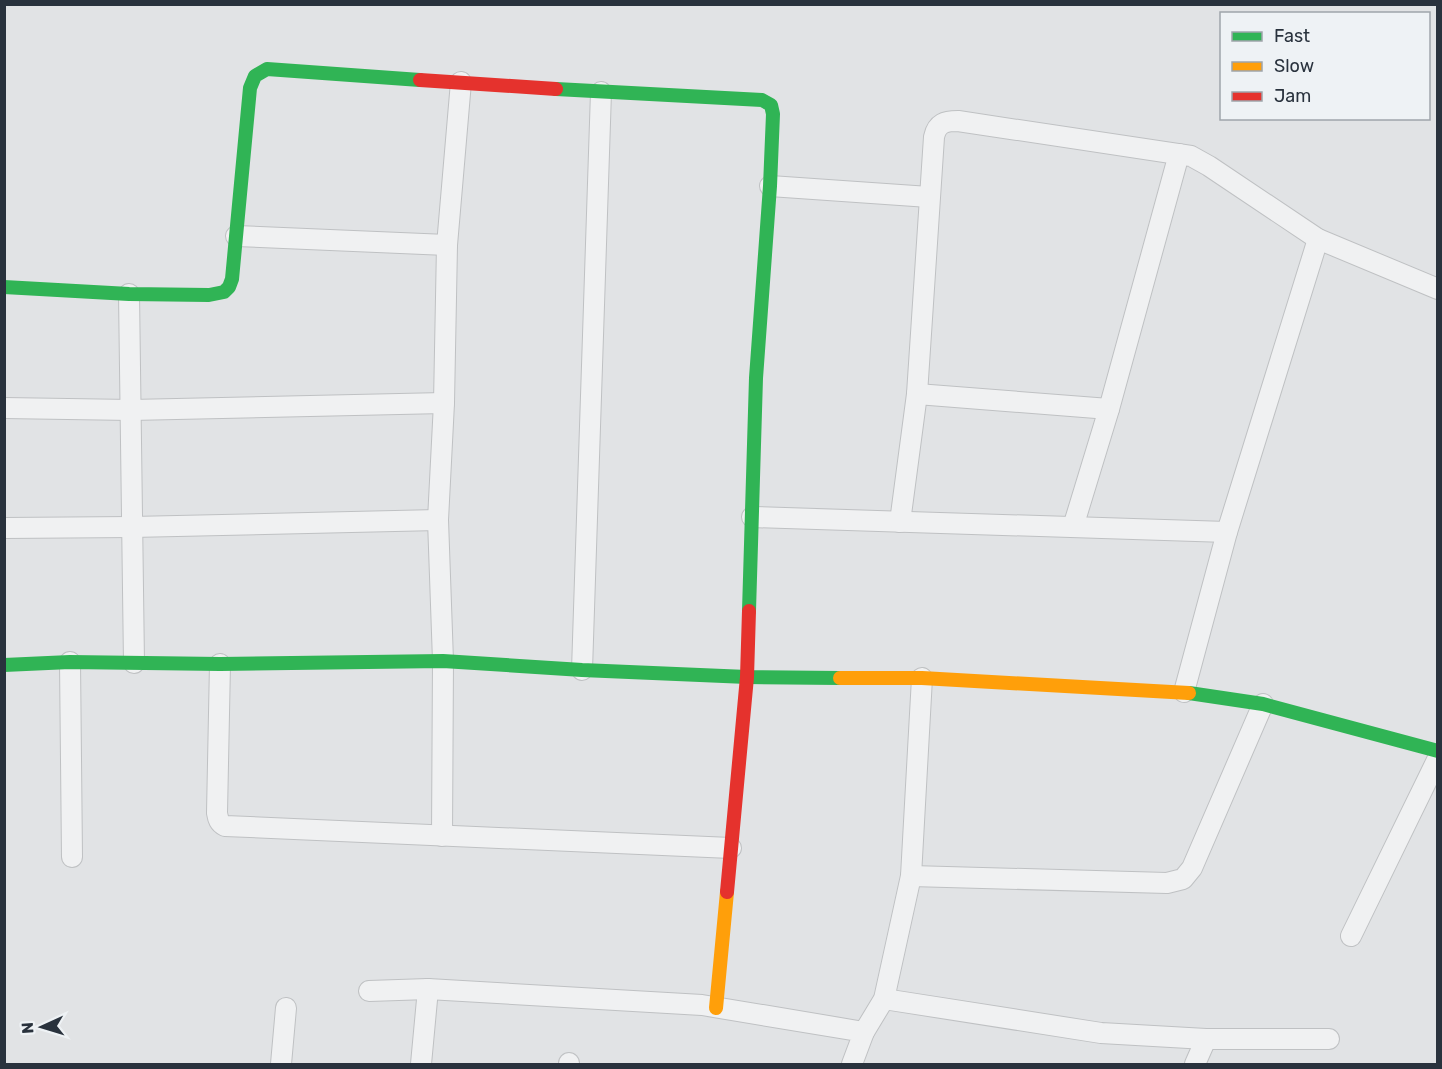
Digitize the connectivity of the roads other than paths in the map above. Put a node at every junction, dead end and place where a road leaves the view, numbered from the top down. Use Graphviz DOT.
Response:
graph roads {
  1 [pos="461,82"];
  2 [pos="601,92"];
  3 [pos="1179,154"];
  4 [pos="770,186"];
  5 [pos="929,197"];
  6 [pos="236,236"];
  7 [pos="1318,239"];
  8 [pos="447,245"];
  9 [pos="4,287"];
  10 [pos="1437,289"];
  11 [pos="129,294"];
  12 [pos="916,394"];
  13 [pos="444,403"];
  14 [pos="4,408"];
  15 [pos="1109,409"];
  16 [pos="131,410"];
  17 [pos="752,517"];
  18 [pos="438,520"];
  19 [pos="900,522"];
  20 [pos="132,527"];
  21 [pos="1073,527"];
  22 [pos="4,528"];
  23 [pos="1227,532"];
  24 [pos="443,661"];
  25 [pos="70,662"];
  26 [pos="134,663"];
  27 [pos="220,664"];
  28 [pos="4,665"];
  29 [pos="582,670"];
  30 [pos="747,677"];
  31 [pos="922,678"];
  32 [pos="1184,692"];
  33 [pos="1263,704"];
  34 [pos="1437,751"];
  35 [pos="1437,758"];
  36 [pos="442,836"];
  37 [pos="731,848"];
  38 [pos="72,857"];
  39 [pos="911,876"];
  40 [pos="1351,936"];
  41 [pos="428,990"];
  42 [pos="369,991"];
  43 [pos="884,999"];
  44 [pos="286,1008"];
  45 [pos="716,1008"];
  46 [pos="864,1032"];
  47 [pos="1206,1039"];
  48 [pos="1329,1039"];
  49 [pos="281,1065"];
  50 [pos="421,1065"];
  51 [pos="852,1065"];
  52 [pos="1195,1065"];
  1 -- 2 [label="street"];
  1 -- 6 [label="street"];
  1 -- 8 [label="street"];
  2 -- 4 [label="street"];
  2 -- 29 [label="street"];
  3 -- 5 [label="street"];
  3 -- 7 [label="street"];
  3 -- 15 [label="street"];
  4 -- 5 [label="street"];
  4 -- 17 [label="street"];
  5 -- 12 [label="street"];
  6 -- 8 [label="street"];
  6 -- 11 [label="street"];
  7 -- 10 [label="street"];
  7 -- 23 [label="street"];
  8 -- 13 [label="street"];
  9 -- 11 [label="street"];
  11 -- 16 [label="street"];
  12 -- 15 [label="street"];
  12 -- 19 [label="street"];
  13 -- 16 [label="street"];
  13 -- 18 [label="street"];
  14 -- 16 [label="street"];
  15 -- 21 [label="street"];
  16 -- 20 [label="street"];
  17 -- 19 [label="street"];
  17 -- 30 [label="street"];
  18 -- 20 [label="street"];
  18 -- 24 [label="street"];
  19 -- 21 [label="street"];
  20 -- 22 [label="street"];
  20 -- 26 [label="street"];
  21 -- 23 [label="street"];
  23 -- 32 [label="street"];
  24 -- 27 [label="street"];
  24 -- 29 [label="street"];
  24 -- 36 [label="street"];
  25 -- 26 [label="street"];
  25 -- 28 [label="street"];
  25 -- 38 [label="street"];
  26 -- 27 [label="street"];
  27 -- 36 [label="street"];
  29 -- 30 [label="street"];
  30 -- 31 [label="street"];
  30 -- 37 [label="street"];
  31 -- 32 [label="street"];
  31 -- 39 [label="street"];
  32 -- 33 [label="street"];
  33 -- 34 [label="street"];
  33 -- 39 [label="street"];
  35 -- 40 [label="street"];
  36 -- 37 [label="street"];
  37 -- 45 [label="street"];
  39 -- 43 [label="street"];
  41 -- 42 [label="street"];
  41 -- 45 [label="street"];
  41 -- 50 [label="street"];
  43 -- 46 [label="street"];
  43 -- 47 [label="street"];
  44 -- 49 [label="street"];
  45 -- 46 [label="street"];
  46 -- 51 [label="street"];
  47 -- 48 [label="street"];
  47 -- 52 [label="street"];
}
